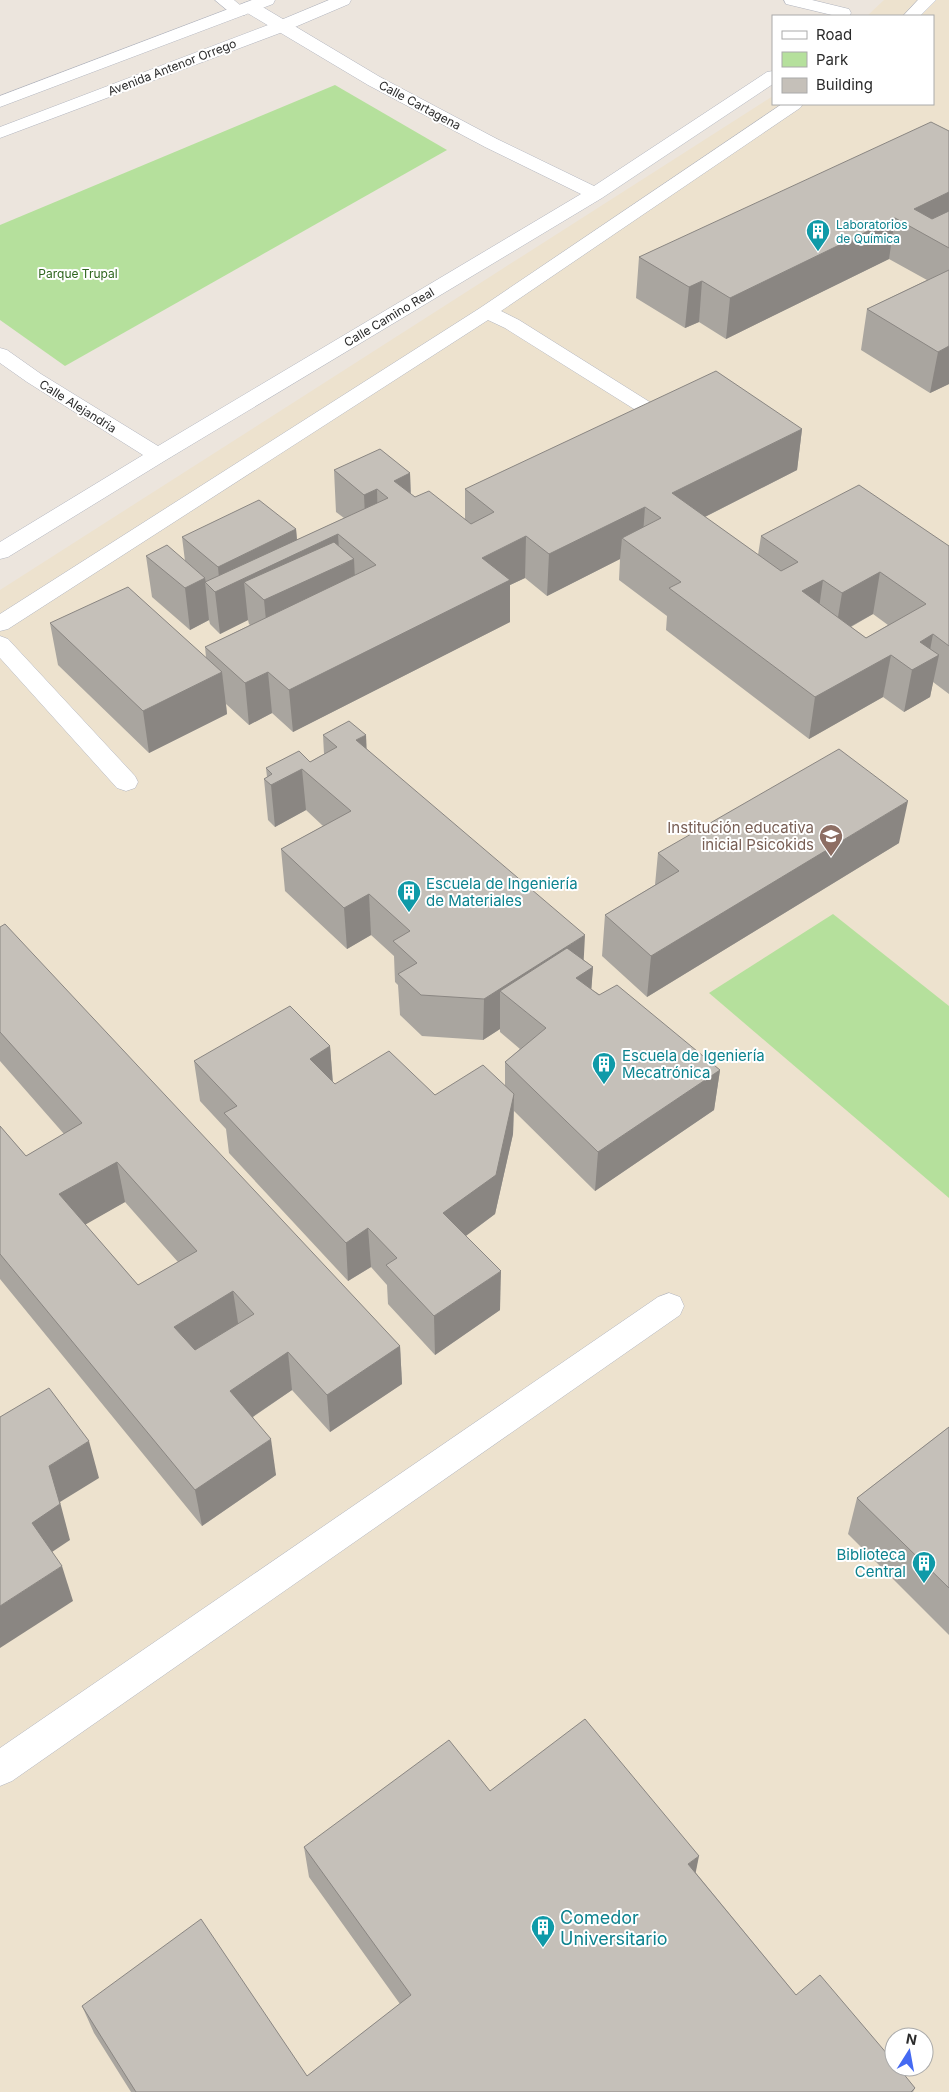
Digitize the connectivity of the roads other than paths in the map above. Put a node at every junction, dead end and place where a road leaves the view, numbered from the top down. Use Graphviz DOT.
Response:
graph roads {
  1 [pos="223,0"];
  2 [pos="267,0"];
  3 [pos="343,0"];
  4 [pos="792,0"];
  5 [pos="858,0"];
  6 [pos="928,0"];
  7 [pos="245,9"];
  8 [pos="841,15"];
  9 [pos="912,15"];
  10 [pos="282,26"];
  11 [pos="772,77"];
  12 [pos="0,102"];
  13 [pos="793,105"];
  14 [pos="0,133"];
  15 [pos="595,194"];
  16 [pos="486,312"];
  17 [pos="0,354"];
  18 [pos="657,415"];
  19 [pos="158,455"];
  20 [pos="0,552"];
  21 [pos="0,624"];
  22 [pos="0,644"];
  23 [pos="126,782"];
  24 [pos="669,1306"];
  25 [pos="0,1769"];
  1 -- 7 [label="street, Calle Cartagena"];
  2 -- 7 [label="street, Avenida Antenor Orrego"];
  3 -- 10 [label="street, Avenida Antenor Orrego"];
  4 -- 8 [label="street"];
  5 -- 8 [label="street"];
  6 -- 9 [label="street"];
  7 -- 10 [label="street, Calle Cartagena"];
  7 -- 12 [label="street, Avenida Antenor Orrego"];
  10 -- 14 [label="street, Avenida Antenor Orrego"];
  10 -- 15 [label="street, Calle Cartagena"];
  11 -- 15 [label="street, Calle Camino Real"];
  13 -- 16 [label="street"];
  15 -- 19 [label="street, Calle Camino Real"];
  16 -- 18 [label="street"];
  16 -- 21 [label="street"];
  17 -- 19 [label="street, Calle Alejandria"];
  19 -- 20 [label="street, Calle Camino Real"];
  22 -- 23 [label="street"];
  24 -- 25 [label="street"];
}
